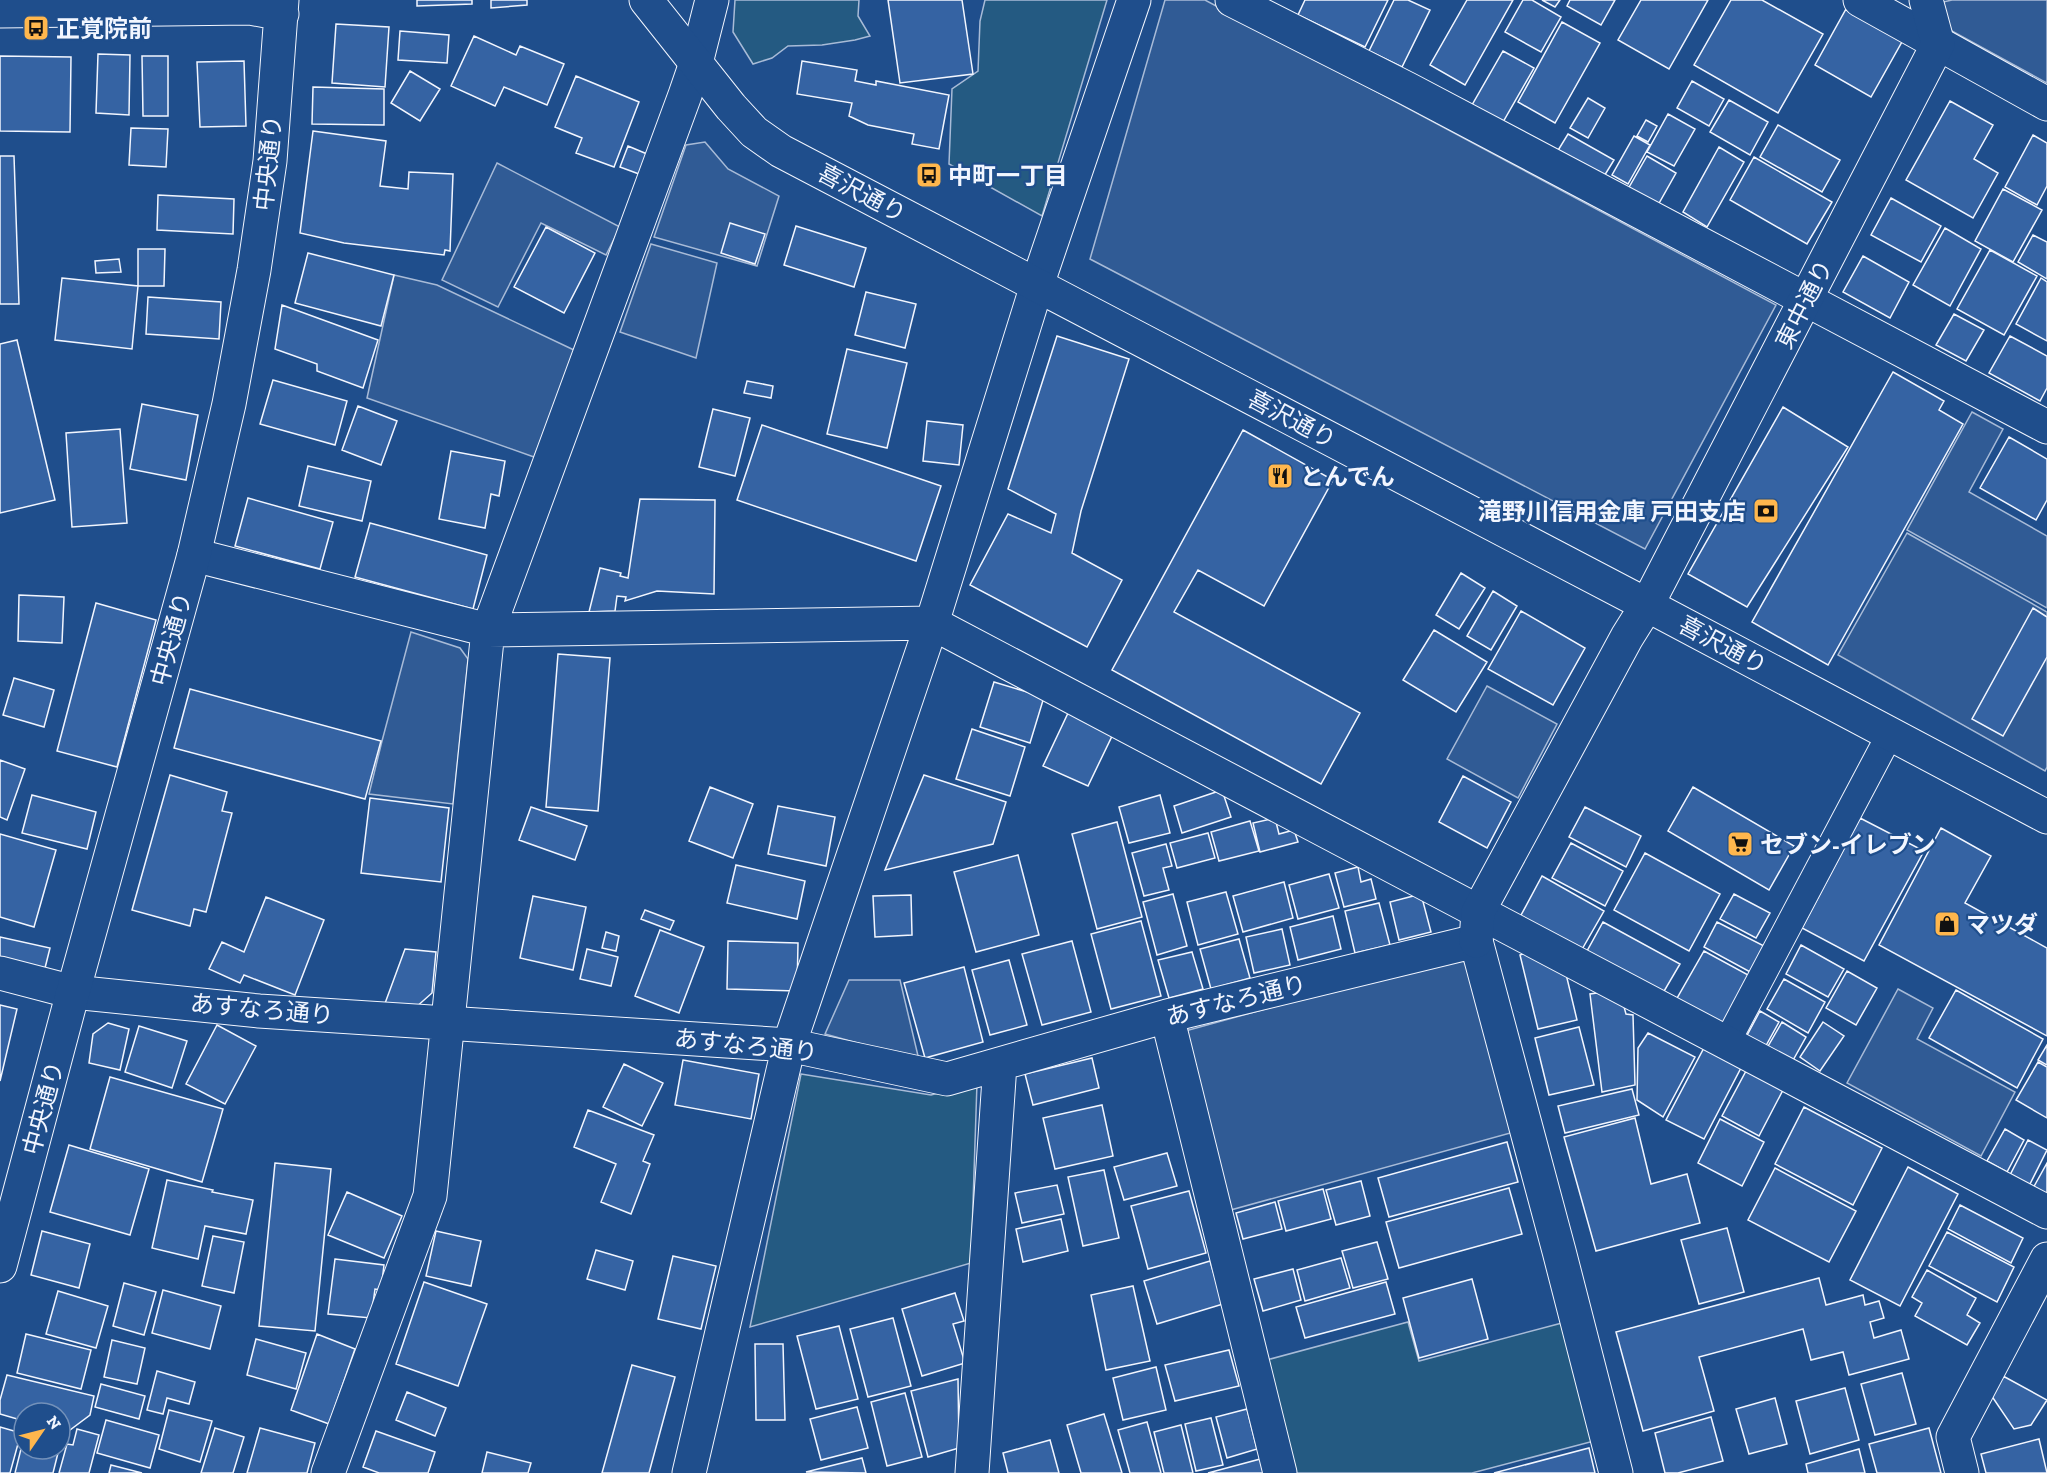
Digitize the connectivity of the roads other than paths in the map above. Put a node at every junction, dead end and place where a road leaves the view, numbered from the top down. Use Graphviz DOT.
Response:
graph roads {
  1 [pos="645,0"];
  2 [pos="712,0"];
  3 [pos="1134,0"];
  4 [pos="1232,0"];
  5 [pos="1860,0"];
  6 [pos="1926,0"];
  7 [pos="282,7"];
  8 [pos="0,11"];
  9 [pos="1938,44"];
  10 [pos="696,63"];
  11 [pos="2047,104"];
  12 [pos="1037,285"];
  13 [pos="1807,300"];
  14 [pos="2047,427"];
  15 [pos="194,555"];
  16 [pos="1647,604"];
  17 [pos="932,623"];
  18 [pos="488,630"];
  19 [pos="1890,734"];
  20 [pos="2047,817"];
  21 [pos="1477,927"];
  22 [pos="0,973"];
  23 [pos="74,992"];
  24 [pos="1167,1017"];
  25 [pos="449,1023"];
  26 [pos="1727,1042"];
  27 [pos="789,1045"];
  28 [pos="1000,1064"];
  29 [pos="2047,1212"];
  30 [pos="2047,1259"];
  31 [pos="0,1266"];
  32 [pos="328,1473"];
  33 [pos="689,1473"];
  34 [pos="972,1473"];
  35 [pos="1280,1473"];
  36 [pos="1616,1473"];
  37 [pos="1962,1473"];
  1 -- 10 [label="street, 喜沢通り"];
  2 -- 10 [label="street"];
  3 -- 12 [label="street"];
  4 -- 13 [label="street"];
  5 -- 9 [label="street"];
  6 -- 9 [label="street"];
  7 -- 8 [label="street"];
  7 -- 15 [label="street, 中央通り"];
  9 -- 11 [label="street"];
  9 -- 13 [label="street, 東中通り"];
  10 -- 12 [label="street, 喜沢通り"];
  10 -- 18 [label="street"];
  12 -- 16 [label="street, 喜沢通り"];
  12 -- 17 [label="street"];
  13 -- 14 [label="street"];
  13 -- 16 [label="street, 東中通り"];
  15 -- 18 [label="street"];
  15 -- 23 [label="street, 中央通り"];
  16 -- 19 [label="street, 喜沢通り"];
  16 -- 21 [label="street, 東中通り"];
  17 -- 18 [label="street"];
  17 -- 21 [label="street"];
  17 -- 27 [label="street"];
  18 -- 25 [label="street"];
  19 -- 20 [label="street, 喜沢通り"];
  19 -- 26 [label="street"];
  21 -- 24 [label="street, あすなろ通り"];
  21 -- 26 [label="street"];
  21 -- 36 [label="street"];
  22 -- 23 [label="street, あすなろ通り"];
  23 -- 25 [label="street, あすなろ通り"];
  23 -- 31 [label="street, 中央通り"];
  24 -- 28 [label="street, あすなろ通り"];
  24 -- 35 [label="street"];
  25 -- 27 [label="street, あすなろ通り"];
  25 -- 32 [label="street"];
  26 -- 29 [label="street"];
  27 -- 28 [label="street, あすなろ通り"];
  27 -- 33 [label="street"];
  28 -- 34 [label="street"];
  30 -- 37 [label="street"];
}
